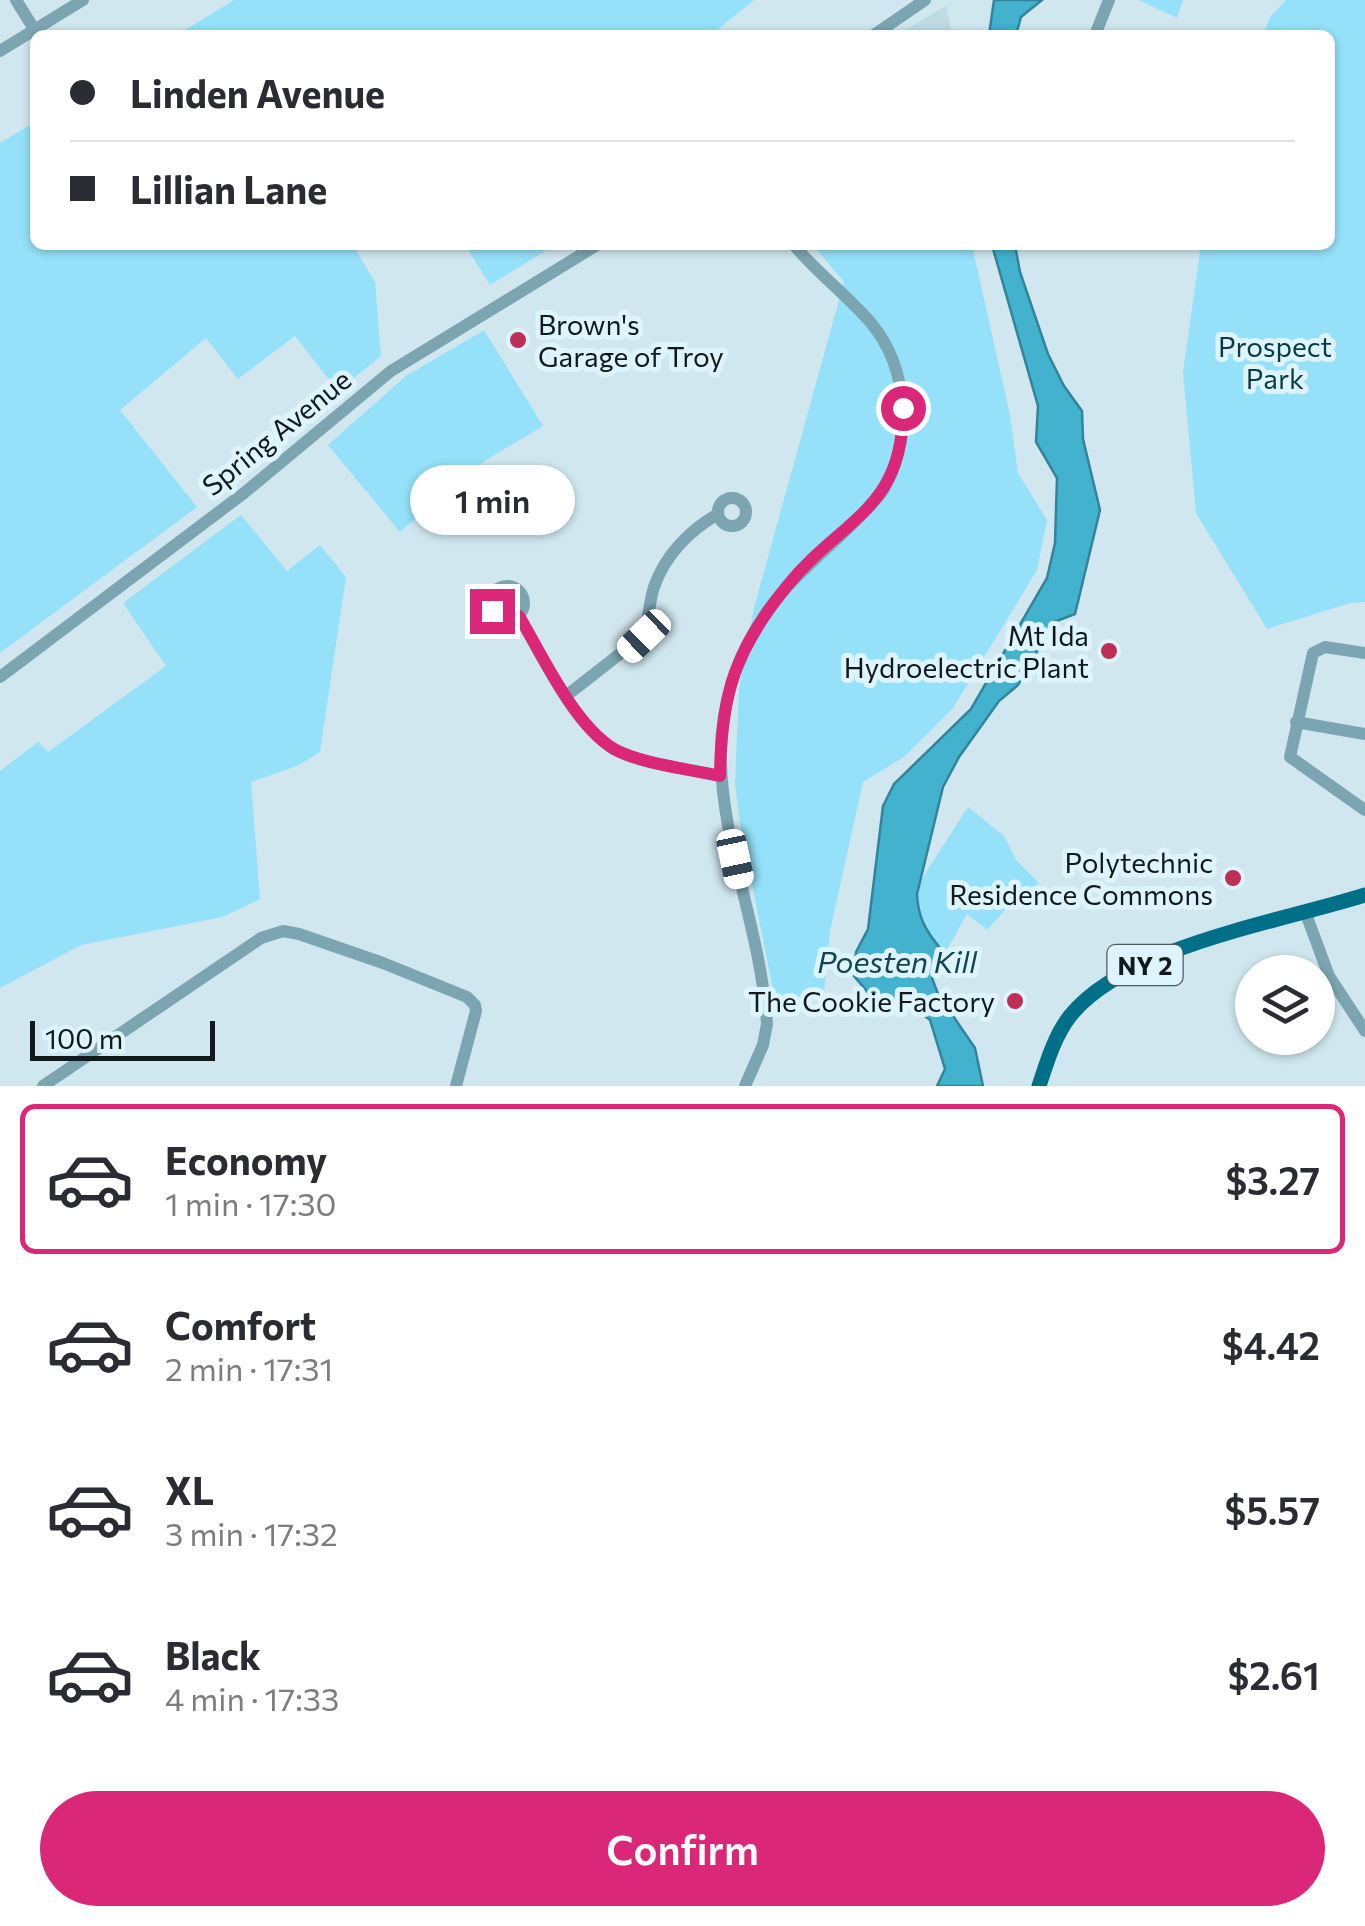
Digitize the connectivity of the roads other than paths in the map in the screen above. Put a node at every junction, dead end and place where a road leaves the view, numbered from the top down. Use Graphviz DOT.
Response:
graph roads {
  1 [pos="16,0"];
  2 [pos="82,0"];
  3 [pos="926,0"];
  4 [pos="1109,0"];
  5 [pos="34,29"];
  6 [pos="881,30"];
  7 [pos="1096,30"];
  8 [pos="30,32"];
  9 [pos="0,51"];
  10 [pos="589,250"];
  11 [pos="799,250"];
  12 [pos="718,514"];
  13 [pos="519,616"];
  14 [pos="1365,652"];
  15 [pos="0,677"];
  16 [pos="566,696"];
  17 [pos="1296,722"];
  18 [pos="1365,734"];
  19 [pos="720,776"];
  20 [pos="1365,810"];
  21 [pos="1365,895"];
  22 [pos="1306,914"];
  23 [pos="1365,1031"];
  24 [pos="43,1086"];
  25 [pos="456,1086"];
  26 [pos="744,1086"];
  27 [pos="1039,1086"];
  1 -- 5 [label="street"];
  2 -- 5 [label="street"];
  3 -- 6 [label="street"];
  4 -- 7 [label="street"];
  8 -- 9 [label="street"];
  10 -- 15 [label="street, Spring Avenue"];
  11 -- 19 [label="street"];
  12 -- 16 [label="street"];
  13 -- 16 [label="street"];
  14 -- 17 [label="street"];
  16 -- 19 [label="street"];
  17 -- 18 [label="street"];
  17 -- 20 [label="street"];
  19 -- 26 [label="street"];
  21 -- 22 [label="main road, NY 2"];
  22 -- 23 [label="street"];
  22 -- 27 [label="main road, NY 2"];
  24 -- 25 [label="street"];
}
